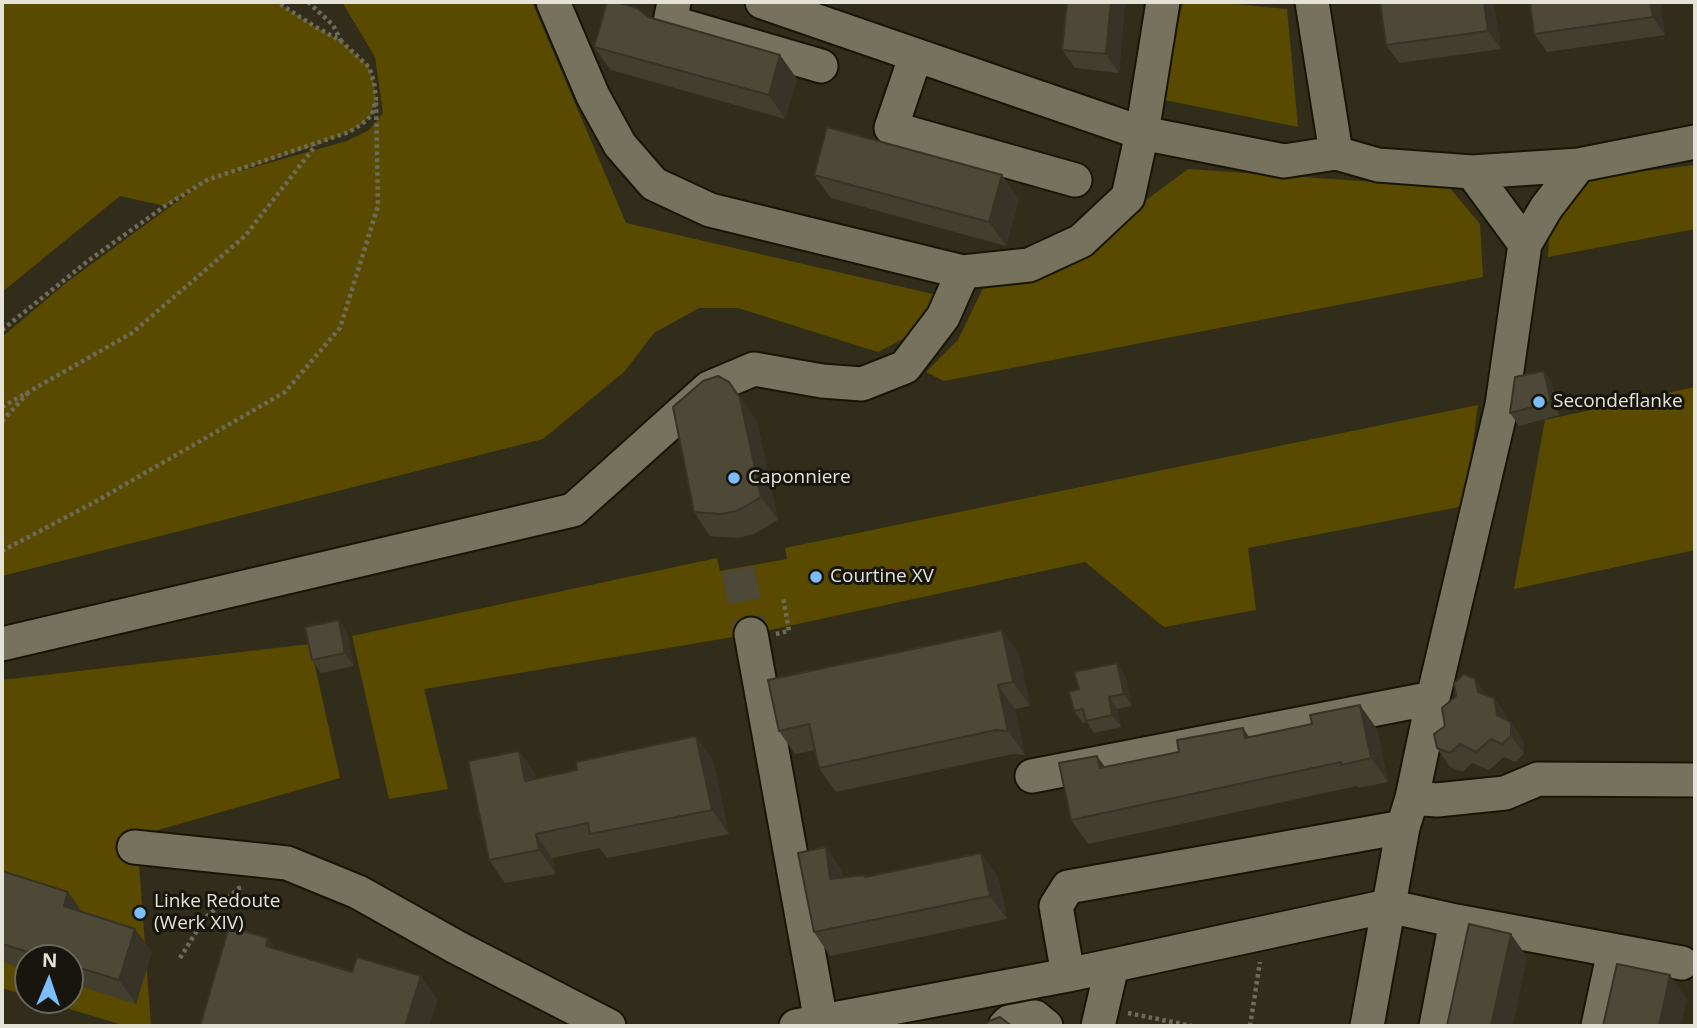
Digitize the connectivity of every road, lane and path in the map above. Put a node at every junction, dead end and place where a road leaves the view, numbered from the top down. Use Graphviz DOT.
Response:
graph roads {
  1 [pos="278,2"];
  2 [pos="308,2"];
  3 [pos="553,2"];
  4 [pos="674,2"];
  5 [pos="762,2"];
  6 [pos="1163,2"];
  7 [pos="1312,2"];
  8 [pos="341,41"];
  9 [pos="916,55"];
  10 [pos="821,66"];
  11 [pos="376,99"];
  12 [pos="1142,134"];
  13 [pos="1695,142"];
  14 [pos="317,144"];
  15 [pos="1336,153"];
  16 [pos="1579,165"];
  17 [pos="1472,172"];
  18 [pos="1075,180"];
  19 [pos="1525,244"];
  20 [pos="963,272"];
  21 [pos="2,330"];
  22 [pos="35,386"];
  23 [pos="2,407"];
  24 [pos="2,421"];
  25 [pos="2,551"];
  26 [pos="751,634"];
  27 [pos="2,643"];
  28 [pos="1433,698"];
  29 [pos="1032,776"];
  30 [pos="1695,780"];
  31 [pos="1408,813"];
  32 [pos="134,847"];
  33 [pos="251,886"];
  34 [pos="1388,906"];
  35 [pos="1456,921"];
  36 [pos="1265,933"];
  37 [pos="1614,951"];
  38 [pos="180,958"];
  39 [pos="1682,963"];
  40 [pos="1112,966"];
  41 [pos="1068,975"];
  42 [pos="905,1015"];
  43 [pos="809,1024"];
  44 [pos="609,1026"];
  45 [pos="1005,1026"];
  46 [pos="1046,1026"];
  47 [pos="1098,1026"];
  48 [pos="1250,1026"];
  49 [pos="1367,1026"];
  50 [pos="1436,1026"];
  51 [pos="1598,1026"];
  1 -- 8 [label="path"];
  2 -- 8 [label="path"];
  3 -- 20 [label="lane"];
  4 -- 10 [label="lane"];
  5 -- 9 [label="lane"];
  6 -- 12 [label="lane"];
  7 -- 15 [label="lane"];
  8 -- 11 [label="path"];
  9 -- 12 [label="lane"];
  9 -- 18 [label="lane"];
  11 -- 14 [label="path"];
  11 -- 25 [label="path"];
  12 -- 15 [label="lane"];
  12 -- 20 [label="lane"];
  13 -- 16 [label="lane"];
  14 -- 21 [label="path"];
  14 -- 22 [label="path"];
  15 -- 17 [label="lane"];
  16 -- 17 [label="lane"];
  16 -- 19 [label="lane"];
  17 -- 19 [label="lane"];
  19 -- 28 [label="lane"];
  20 -- 27 [label="lane"];
  22 -- 23 [label="path"];
  22 -- 24 [label="path"];
  26 -- 43 [label="lane"];
  28 -- 29 [label="lane"];
  28 -- 31 [label="lane"];
  30 -- 31 [label="lane"];
  31 -- 34 [label="lane"];
  31 -- 41 [label="lane"];
  32 -- 44 [label="lane"];
  33 -- 38 [label="path"];
  34 -- 35 [label="lane"];
  34 -- 36 [label="lane"];
  34 -- 49 [label="lane"];
  35 -- 37 [label="lane"];
  35 -- 50 [label="lane"];
  36 -- 40 [label="lane"];
  36 -- 48 [label="path"];
  37 -- 39 [label="lane"];
  37 -- 51 [label="lane"];
  40 -- 41 [label="lane"];
  40 -- 47 [label="lane"];
  41 -- 42 [label="lane"];
  42 -- 43 [label="lane"];
  45 -- 46 [label="lane"];
}
